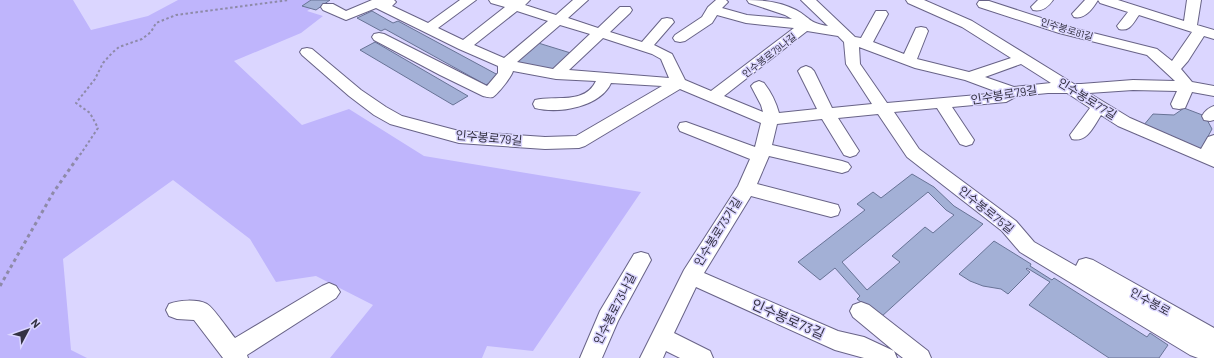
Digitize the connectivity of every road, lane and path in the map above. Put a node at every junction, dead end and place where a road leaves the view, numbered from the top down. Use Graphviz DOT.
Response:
graph roads {
  1 [pos="289,0"];
  2 [pos="396,0"];
  3 [pos="469,0"];
  4 [pos="496,0"];
  5 [pos="581,0"];
  6 [pos="724,0"];
  7 [pos="754,0"];
  8 [pos="808,0"];
  9 [pos="913,0"];
  10 [pos="1092,0"];
  11 [pos="1105,0"];
  12 [pos="1194,0"];
  13 [pos="985,2"];
  14 [pos="520,3"];
  15 [pos="380,5"];
  16 [pos="328,7"];
  17 [pos="625,10"];
  18 [pos="713,10"];
  19 [pos="1136,10"];
  20 [pos="881,14"];
  21 [pos="1080,14"];
  22 [pos="559,20"];
  23 [pos="667,22"];
  24 [pos="967,24"];
  25 [pos="806,25"];
  26 [pos="1124,26"];
  27 [pos="428,29"];
  28 [pos="1195,29"];
  29 [pos="921,31"];
  30 [pos="600,32"];
  31 [pos="1214,35"];
  32 [pos="379,37"];
  33 [pos="680,38"];
  34 [pos="852,39"];
  35 [pos="464,46"];
  36 [pos="645,47"];
  37 [pos="307,52"];
  38 [pos="1023,59"];
  39 [pos="909,60"];
  40 [pos="506,64"];
  41 [pos="1172,70"];
  42 [pos="806,71"];
  43 [pos="556,74"];
  44 [pos="970,77"];
  45 [pos="605,78"];
  46 [pos="679,82"];
  47 [pos="759,86"];
  48 [pos="1187,86"];
  49 [pos="1068,88"];
  50 [pos="1214,91"];
  51 [pos="1013,92"];
  52 [pos="714,97"];
  53 [pos="941,103"];
  54 [pos="541,104"];
  55 [pos="1179,104"];
  56 [pos="1099,107"];
  57 [pos="882,108"];
  58 [pos="827,113"];
  59 [pos="770,121"];
  60 [pos="686,127"];
  61 [pos="1078,135"];
  62 [pos="966,140"];
  63 [pos="1214,141"];
  64 [pos="850,151"];
  65 [pos="762,153"];
  66 [pos="1210,159"];
  67 [pos="842,167"];
  68 [pos="746,188"];
  69 [pos="831,210"];
  70 [pos="640,260"];
  71 [pos="1086,266"];
  72 [pos="691,276"];
  73 [pos="0,286"];
  74 [pos="329,292"];
  75 [pos="177,310"];
  76 [pos="861,311"];
  77 [pos="661,337"];
  78 [pos="1214,338"];
  79 [pos="1214,350"];
  80 [pos="235,355"];
  81 [pos="592,358"];
  82 [pos="651,358"];
  83 [pos="702,358"];
  84 [pos="886,358"];
  85 [pos="920,358"];
  1 -- 73 [label="path"];
  2 -- 15 [label="street"];
  3 -- 27 [label="street"];
  4 -- 14 [label="street"];
  5 -- 22 [label="street"];
  6 -- 18 [label="street"];
  7 -- 25 [label="street"];
  8 -- 34 [label="street"];
  9 -- 24 [label="street, 인수봉로77길"];
  10 -- 21 [label="street, 인수봉로81길"];
  11 -- 19 [label="street"];
  12 -- 28 [label="street"];
  13 -- 24 [label="street"];
  13 -- 41 [label="street, 인수봉로81길"];
  14 -- 22 [label="street"];
  14 -- 35 [label="street"];
  15 -- 16 [label="street"];
  15 -- 27 [label="street"];
  17 -- 30 [label="street"];
  18 -- 25 [label="street, 인수봉로79나길"];
  18 -- 33 [label="street"];
  19 -- 26 [label="street"];
  19 -- 28 [label="street"];
  20 -- 34 [label="street"];
  22 -- 30 [label="street"];
  22 -- 40 [label="street"];
  23 -- 36 [label="street"];
  24 -- 38 [label="street, 인수봉로77길"];
  25 -- 34 [label="street"];
  25 -- 52 [label="street, 인수봉로79나길"];
  27 -- 35 [label="street"];
  28 -- 31 [label="street"];
  28 -- 41 [label="street"];
  29 -- 39 [label="street"];
  30 -- 36 [label="street"];
  30 -- 43 [label="street"];
  32 -- 40 [label="street"];
  34 -- 39 [label="street"];
  34 -- 57 [label="street, 인수봉로75길"];
  35 -- 40 [label="street"];
  36 -- 46 [label="street"];
  37 -- 46 [label="street, 인수봉로79길"];
  38 -- 44 [label="street"];
  38 -- 49 [label="street, 인수봉로77길"];
  39 -- 44 [label="street"];
  40 -- 43 [label="street"];
  41 -- 48 [label="street"];
  42 -- 58 [label="street"];
  43 -- 45 [label="street"];
  44 -- 51 [label="street"];
  45 -- 46 [label="street"];
  45 -- 54 [label="street"];
  46 -- 52 [label="street"];
  47 -- 59 [label="street"];
  48 -- 49 [label="street, 인수봉로79길"];
  48 -- 50 [label="street, 인수봉로79길"];
  48 -- 55 [label="street"];
  49 -- 51 [label="street, 인수봉로79길"];
  49 -- 56 [label="street, 인수봉로77길"];
  51 -- 53 [label="street, 인수봉로79길"];
  52 -- 59 [label="street"];
  53 -- 57 [label="street, 인수봉로79길"];
  53 -- 62 [label="street"];
  56 -- 61 [label="street"];
  56 -- 66 [label="street, 인수봉로77길"];
  57 -- 58 [label="street, 인수봉로79길"];
  57 -- 79 [label="street, 인수봉로75길"];
  58 -- 59 [label="street, 인수봉로79길"];
  58 -- 64 [label="street"];
  59 -- 65 [label="street, 인수봉로73가길"];
  60 -- 65 [label="street"];
  63 -- 66 [label="street"];
  65 -- 67 [label="street"];
  65 -- 68 [label="street, 인수봉로73가길"];
  68 -- 69 [label="street, 인수봉로73가길"];
  68 -- 72 [label="street, 인수봉로73가길"];
  70 -- 81 [label="street, 인수봉로73나길"];
  71 -- 78 [label="street, 인수봉로"];
  72 -- 77 [label="street"];
  72 -- 84 [label="street, 인수봉로73길"];
  74 -- 80 [label="street"];
  75 -- 80 [label="street"];
  76 -- 85 [label="street"];
  77 -- 82 [label="street"];
  77 -- 83 [label="street"];
}
